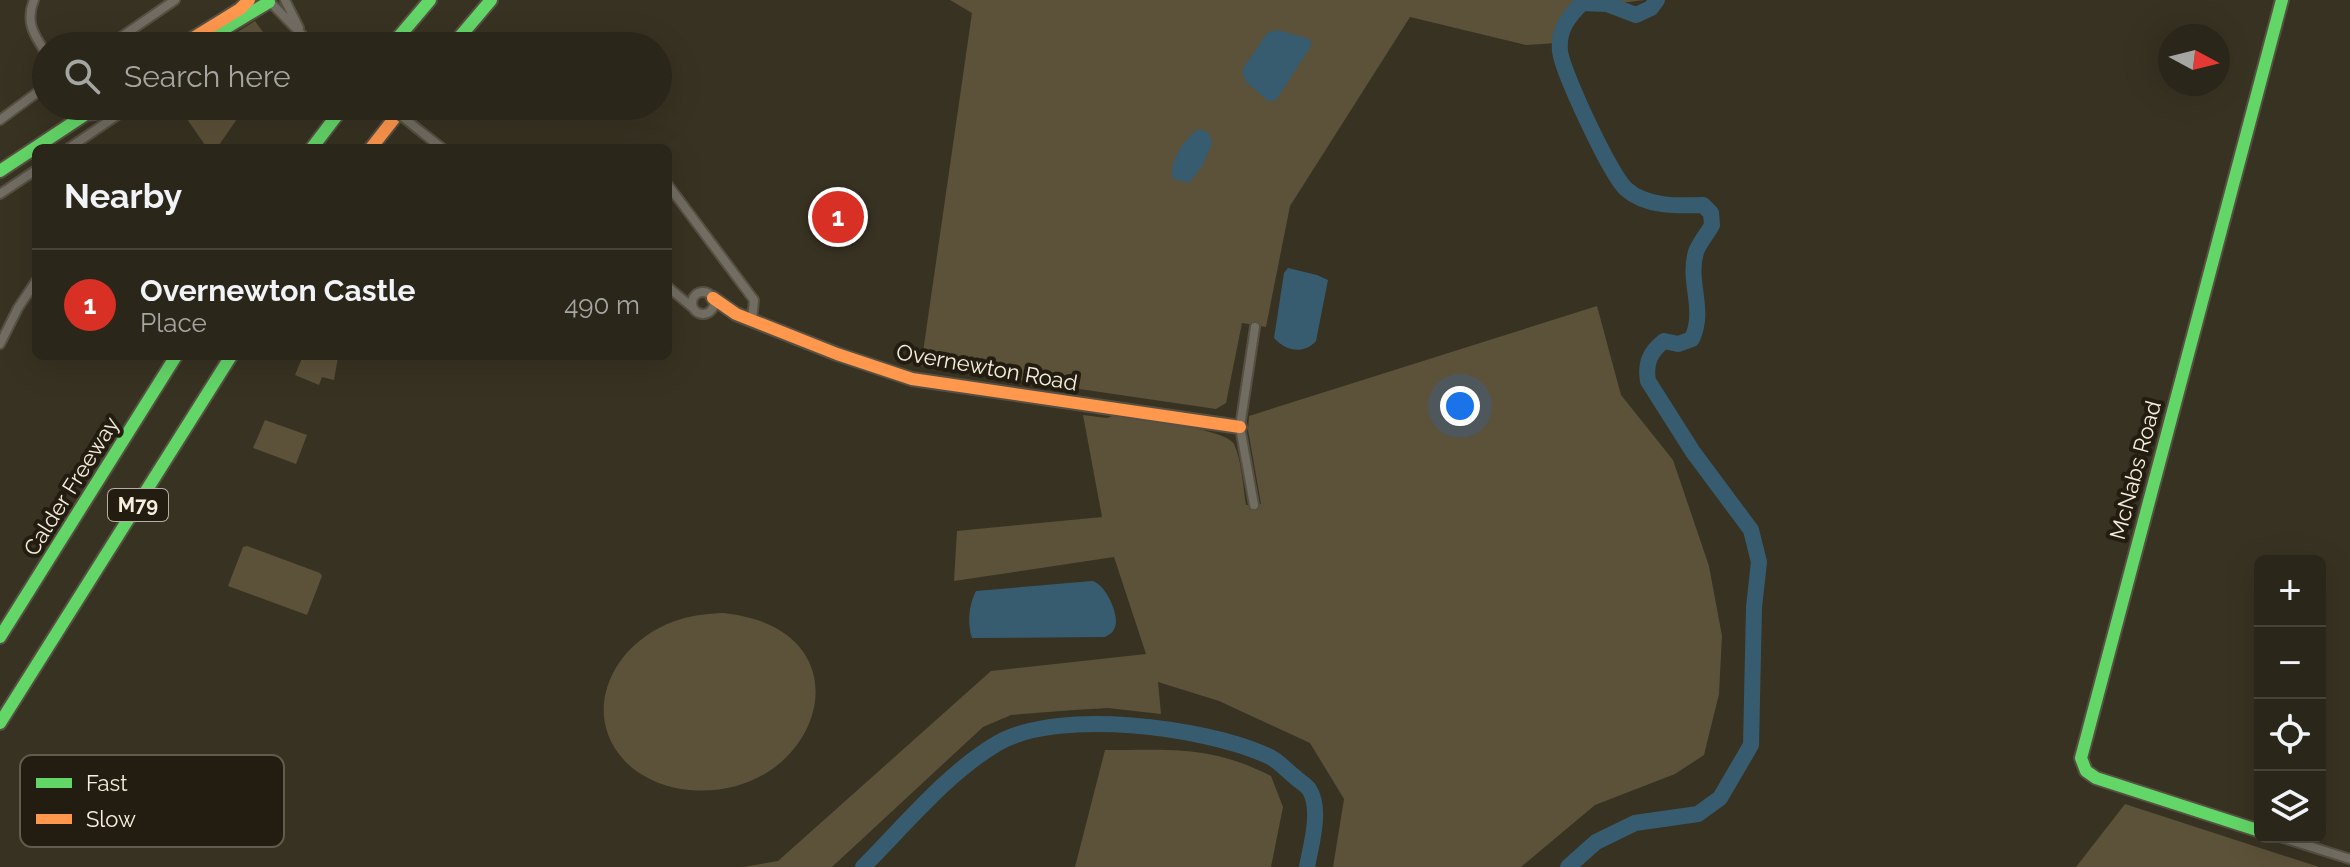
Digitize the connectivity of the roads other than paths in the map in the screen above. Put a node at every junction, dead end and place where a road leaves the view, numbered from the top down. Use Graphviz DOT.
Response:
graph roads {
  1 [pos="34,0"];
  2 [pos="175,0"];
  3 [pos="249,0"];
  4 [pos="285,0"];
  5 [pos="430,0"];
  6 [pos="492,0"];
  7 [pos="2282,0"];
  8 [pos="270,1"];
  9 [pos="32,32"];
  10 [pos="128,32"];
  11 [pos="203,32"];
  12 [pos="219,32"];
  13 [pos="299,32"];
  14 [pos="301,32"];
  15 [pos="403,32"];
  16 [pos="464,32"];
  17 [pos="32,96"];
  18 [pos="0,120"];
  19 [pos="76,120"];
  20 [pos="110,120"];
  21 [pos="333,120"];
  22 [pos="393,120"];
  23 [pos="406,120"];
  24 [pos="46,144"];
  25 [pos="75,144"];
  26 [pos="315,144"];
  27 [pos="374,144"];
  28 [pos="437,144"];
  29 [pos="32,153"];
  30 [pos="0,171"];
  31 [pos="32,173"];
  32 [pos="672,190"];
  33 [pos="0,194"];
  34 [pos="32,287"];
  35 [pos="672,288"];
  36 [pos="672,290"];
  37 [pos="699,293"];
  38 [pos="713,298"];
  39 [pos="693,308"];
  40 [pos="709,312"];
  41 [pos="744,317"];
  42 [pos="1255,327"];
  43 [pos="0,344"];
  44 [pos="173,360"];
  45 [pos="228,360"];
  46 [pos="1240,427"];
  47 [pos="1254,505"];
  48 [pos="0,637"];
  49 [pos="0,723"];
  50 [pos="2254,829"];
  51 [pos="2299,843"];
  52 [pos="2350,859"];
  1 -- 9 [label="street"];
  2 -- 10 [label="street"];
  3 -- 11 [label="main road"];
  4 -- 14 [label="street"];
  5 -- 15 [label="main road"];
  6 -- 16 [label="main road"];
  7 -- 50 [label="main road, McNabs Road"];
  8 -- 12 [label="main road"];
  8 -- 13 [label="street"];
  17 -- 18 [label="street"];
  19 -- 24 [label="main road"];
  20 -- 25 [label="street"];
  21 -- 26 [label="main road"];
  22 -- 27 [label="main road"];
  23 -- 28 [label="street, bridge"];
  29 -- 30 [label="main road"];
  31 -- 33 [label="street"];
  32 -- 41 [label="street"];
  34 -- 43 [label="street"];
  35 -- 37 [label="street"];
  36 -- 39 [label="street"];
  37 -- 38 [label="street"];
  37 -- 39 [label="street"];
  38 -- 40 [label="street"];
  38 -- 41 [label="main road, Overnewton Road"];
  39 -- 40 [label="street"];
  40 -- 41 [label="street, Overnewton Road"];
  41 -- 46 [label="main road, Overnewton Road"];
  42 -- 46 [label="street"];
  44 -- 48 [label="main road, Calder Freeway / M79"];
  45 -- 49 [label="main road, M79"];
  46 -- 47 [label="street"];
  51 -- 52 [label="street"];
}
